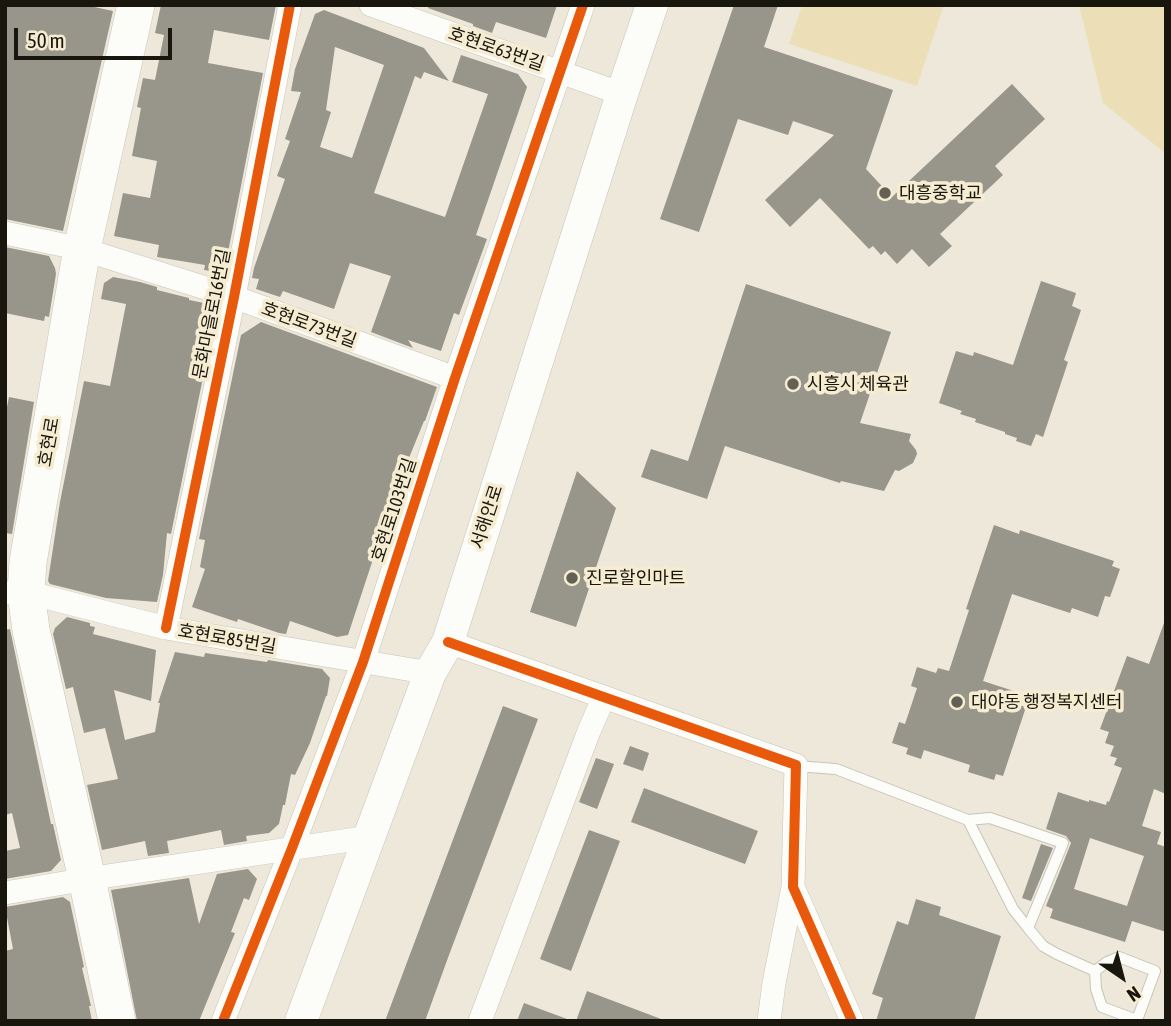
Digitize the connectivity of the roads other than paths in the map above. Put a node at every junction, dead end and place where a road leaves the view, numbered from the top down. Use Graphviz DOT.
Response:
graph roads {
  1 [pos="136,5"];
  2 [pos="290,5"];
  3 [pos="370,5"];
  4 [pos="583,5"];
  5 [pos="652,5"];
  6 [pos="560,72"];
  7 [pos="622,94"];
  8 [pos="5,233"];
  9 [pos="82,249"];
  10 [pos="234,297"];
  11 [pos="456,378"];
  12 [pos="16,593"];
  13 [pos="166,628"];
  14 [pos="448,642"];
  15 [pos="363,662"];
  16 [pos="430,673"];
  17 [pos="604,697"];
  18 [pos="796,766"];
  19 [pos="968,820"];
  20 [pos="370,837"];
  21 [pos="292,848"];
  22 [pos="87,879"];
  23 [pos="793,887"];
  24 [pos="5,893"];
  25 [pos="1028,928"];
  26 [pos="1095,971"];
  27 [pos="117,1021"];
  28 [pos="223,1021"];
  29 [pos="301,1021"];
  30 [pos="480,1021"];
  31 [pos="769,1021"];
  32 [pos="852,1021"];
  33 [pos="1138,1021"];
  1 -- 9 [label="main road, 호현로"];
  2 -- 10 [label="street, 문화마을로16번길"];
  3 -- 6 [label="street, 호현로63번길"];
  4 -- 6 [label="street, 호현로103번길"];
  5 -- 7 [label="main road, 서해안로"];
  6 -- 7 [label="street, 호현로63번길"];
  6 -- 11 [label="street, 호현로103번길"];
  7 -- 14 [label="main road, 서해안로"];
  8 -- 9 [label="street, 호현로73번길"];
  9 -- 10 [label="street, 호현로73번길"];
  9 -- 12 [label="main road, 호현로"];
  10 -- 11 [label="street, 호현로73번길"];
  10 -- 13 [label="street, 문화마을로16번길"];
  11 -- 15 [label="street, 호현로103번길"];
  12 -- 13 [label="street, 호현로85번길"];
  12 -- 22 [label="main road, 호현로"];
  13 -- 15 [label="street, 호현로85번길"];
  14 -- 16 [label="main road, 서해안로"];
  14 -- 17 [label="street"];
  15 -- 16 [label="street, 호현로85번길"];
  15 -- 21 [label="street, 호현로103번길"];
  16 -- 20 [label="main road, 서해안로"];
  17 -- 18 [label="street"];
  17 -- 30 [label="street"];
  18 -- 19 [label="lane"];
  18 -- 23 [label="street"];
  19 -- 25 [label="lane"];
  19 -- 25 [label="lane"];
  20 -- 21 [label="street"];
  20 -- 29 [label="main road, 서해안로"];
  21 -- 22 [label="street"];
  21 -- 28 [label="street, 호현로103번길"];
  22 -- 24 [label="street"];
  22 -- 27 [label="main road, 호현로"];
  23 -- 31 [label="street"];
  23 -- 32 [label="street"];
  25 -- 26 [label="lane"];
  26 -- 33 [label="lane"];
  26 -- 33 [label="lane"];
}
